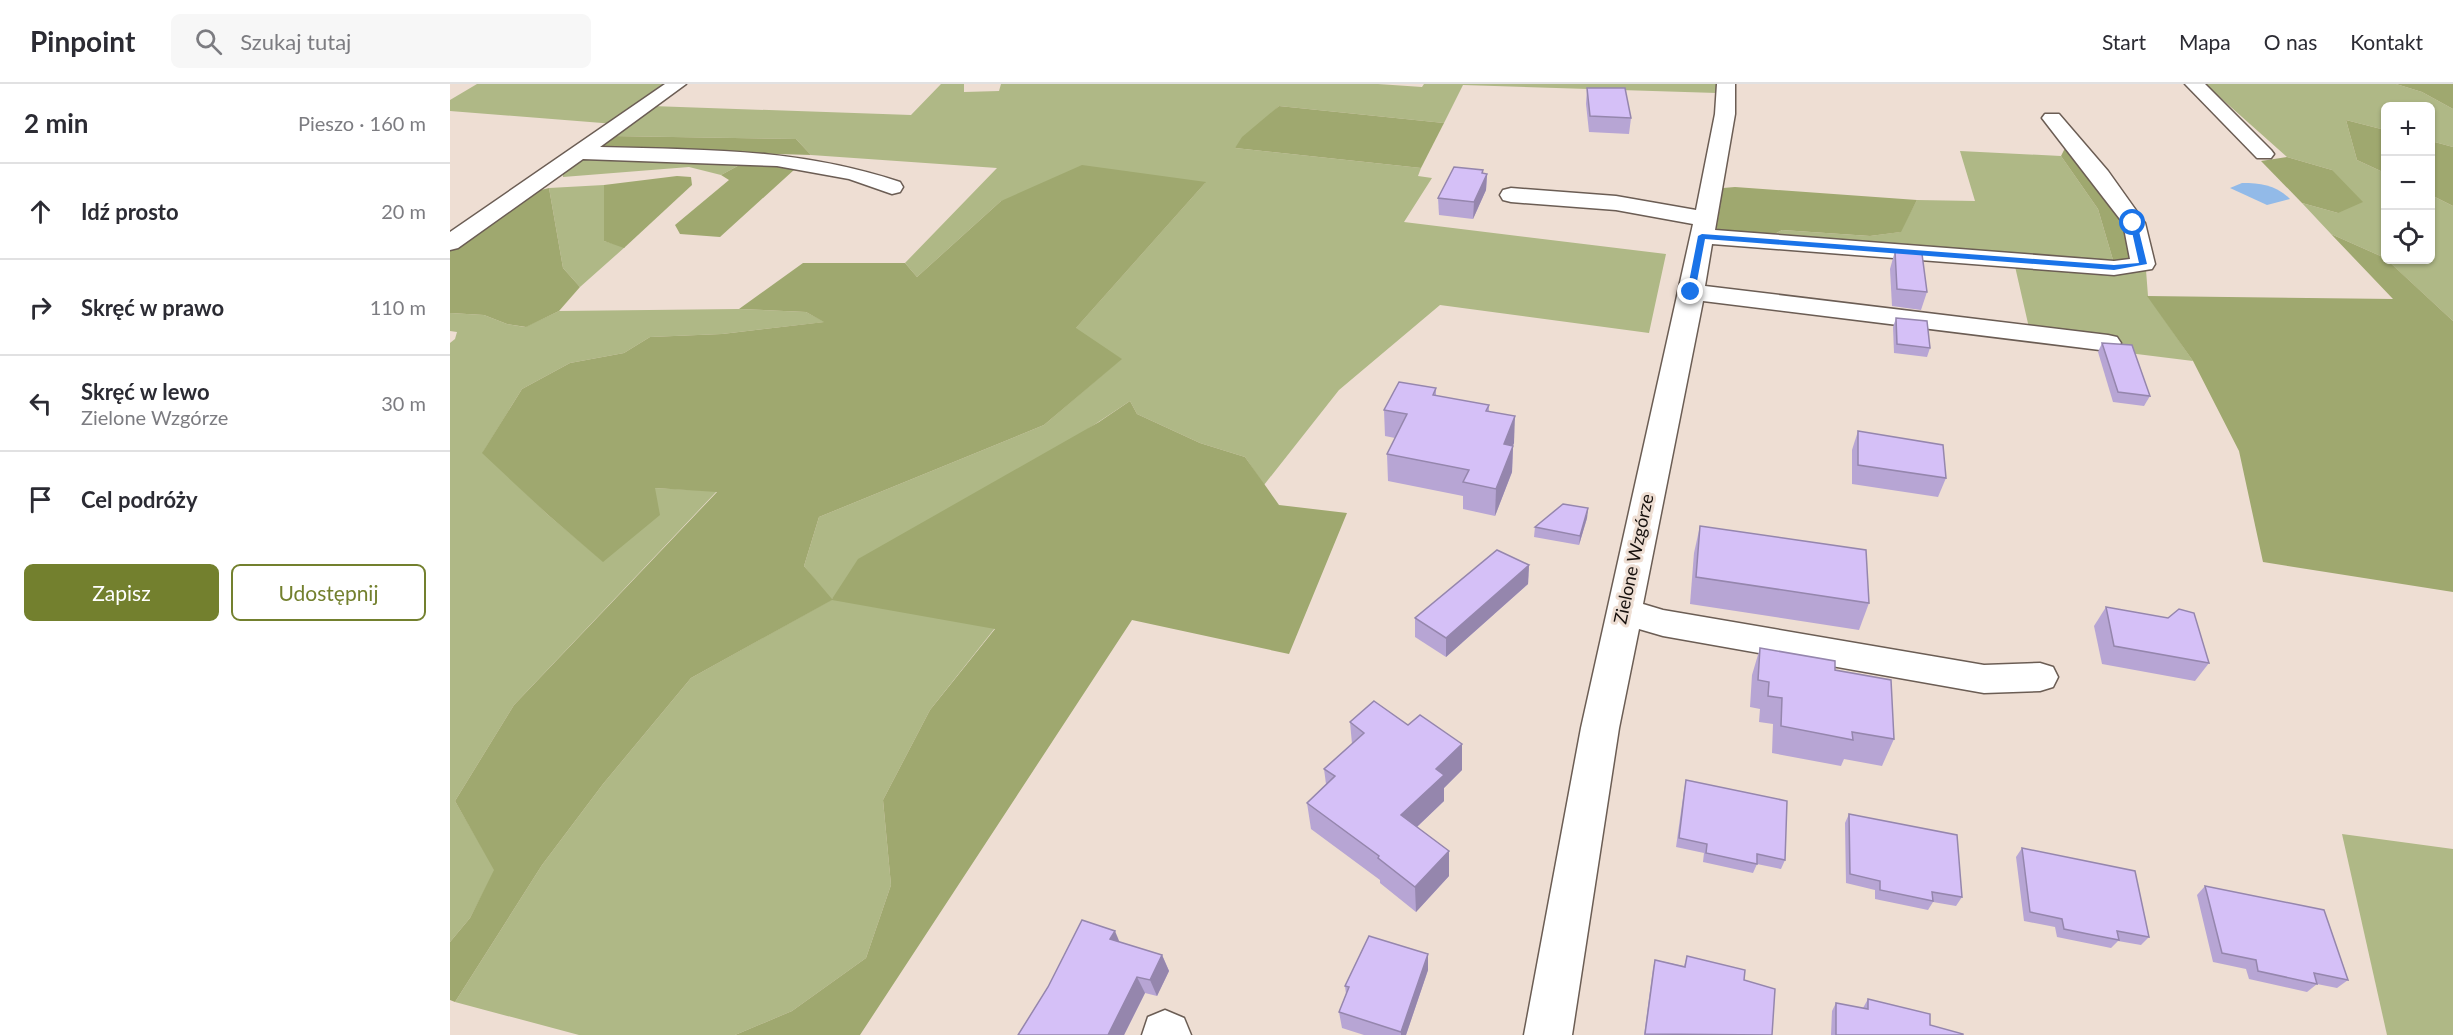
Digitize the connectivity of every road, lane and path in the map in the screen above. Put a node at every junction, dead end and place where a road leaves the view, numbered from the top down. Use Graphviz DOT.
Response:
graph roads {
  1 [pos="677,84"];
  2 [pos="1726,84"];
  3 [pos="2194,84"];
  4 [pos="2052,118"];
  5 [pos="579,153"];
  6 [pos="2264,154"];
  7 [pos="892,187"];
  8 [pos="1511,195"];
  9 [pos="1704,227"];
  10 [pos="450,243"];
  11 [pos="1691,292"];
  12 [pos="2108,343"];
  13 [pos="1623,611"];
  14 [pos="2040,677"];
  15 [pos="1548,1035"];
  1 -- 5 [label="street"];
  2 -- 9 [label="street, Zielone Wzgórze"];
  3 -- 6 [label="street"];
  4 -- 9 [label="street"];
  5 -- 7 [label="street"];
  5 -- 10 [label="street"];
  8 -- 9 [label="street"];
  9 -- 11 [label="street, Zielone Wzgórze"];
  11 -- 12 [label="street"];
  11 -- 13 [label="street, Zielone Wzgórze"];
  13 -- 14 [label="street"];
  13 -- 15 [label="street, Zielone Wzgórze"];
}
